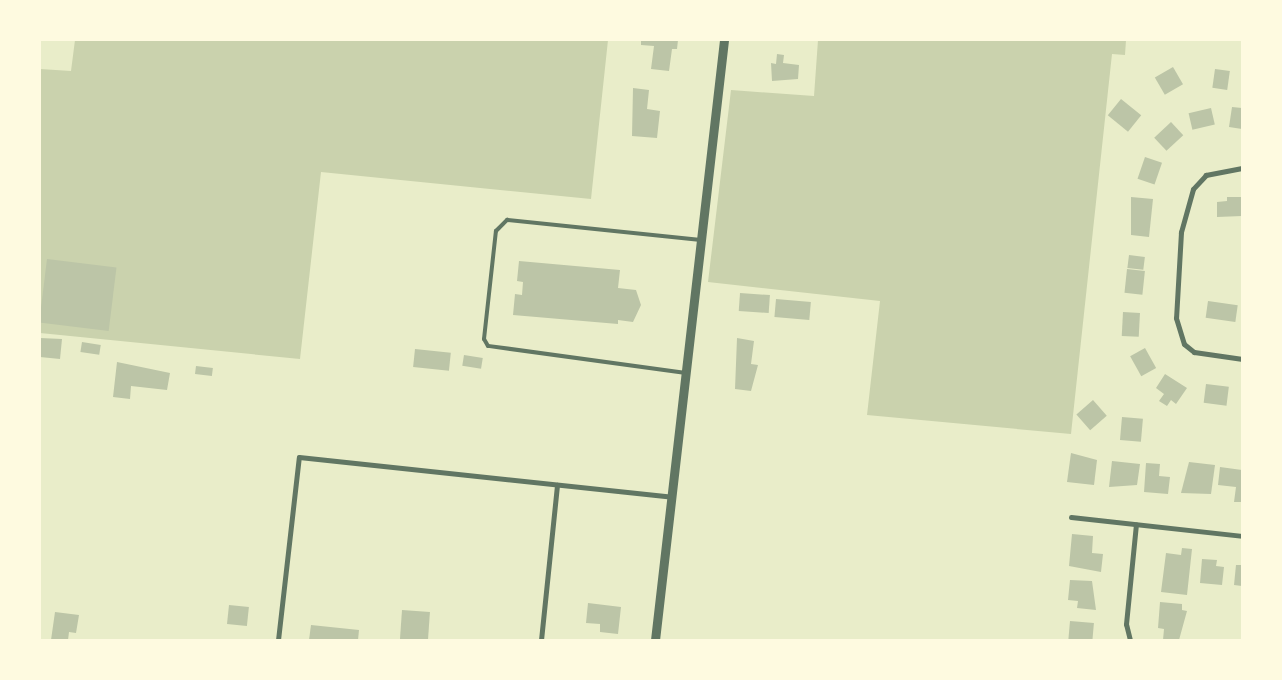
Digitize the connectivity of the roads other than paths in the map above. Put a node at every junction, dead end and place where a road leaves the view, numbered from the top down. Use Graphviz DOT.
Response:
graph roads {
  1 [pos="724,40"];
  2 [pos="1242,168"];
  3 [pos="701,240"];
  4 [pos="1242,359"];
  5 [pos="686,373"];
  6 [pos="557,485"];
  7 [pos="672,497"];
  8 [pos="1071,517"];
  9 [pos="1136,524"];
  10 [pos="1242,536"];
  11 [pos="278,640"];
  12 [pos="542,640"];
  13 [pos="656,640"];
  14 [pos="1130,640"];
  1 -- 3 [label="street"];
  2 -- 4 [label="street"];
  3 -- 5 [label="street"];
  3 -- 5 [label="lane"];
  5 -- 7 [label="street"];
  6 -- 7 [label="street"];
  6 -- 11 [label="street"];
  6 -- 12 [label="street"];
  7 -- 13 [label="street"];
  8 -- 9 [label="street"];
  9 -- 10 [label="street"];
  9 -- 14 [label="street"];
}
